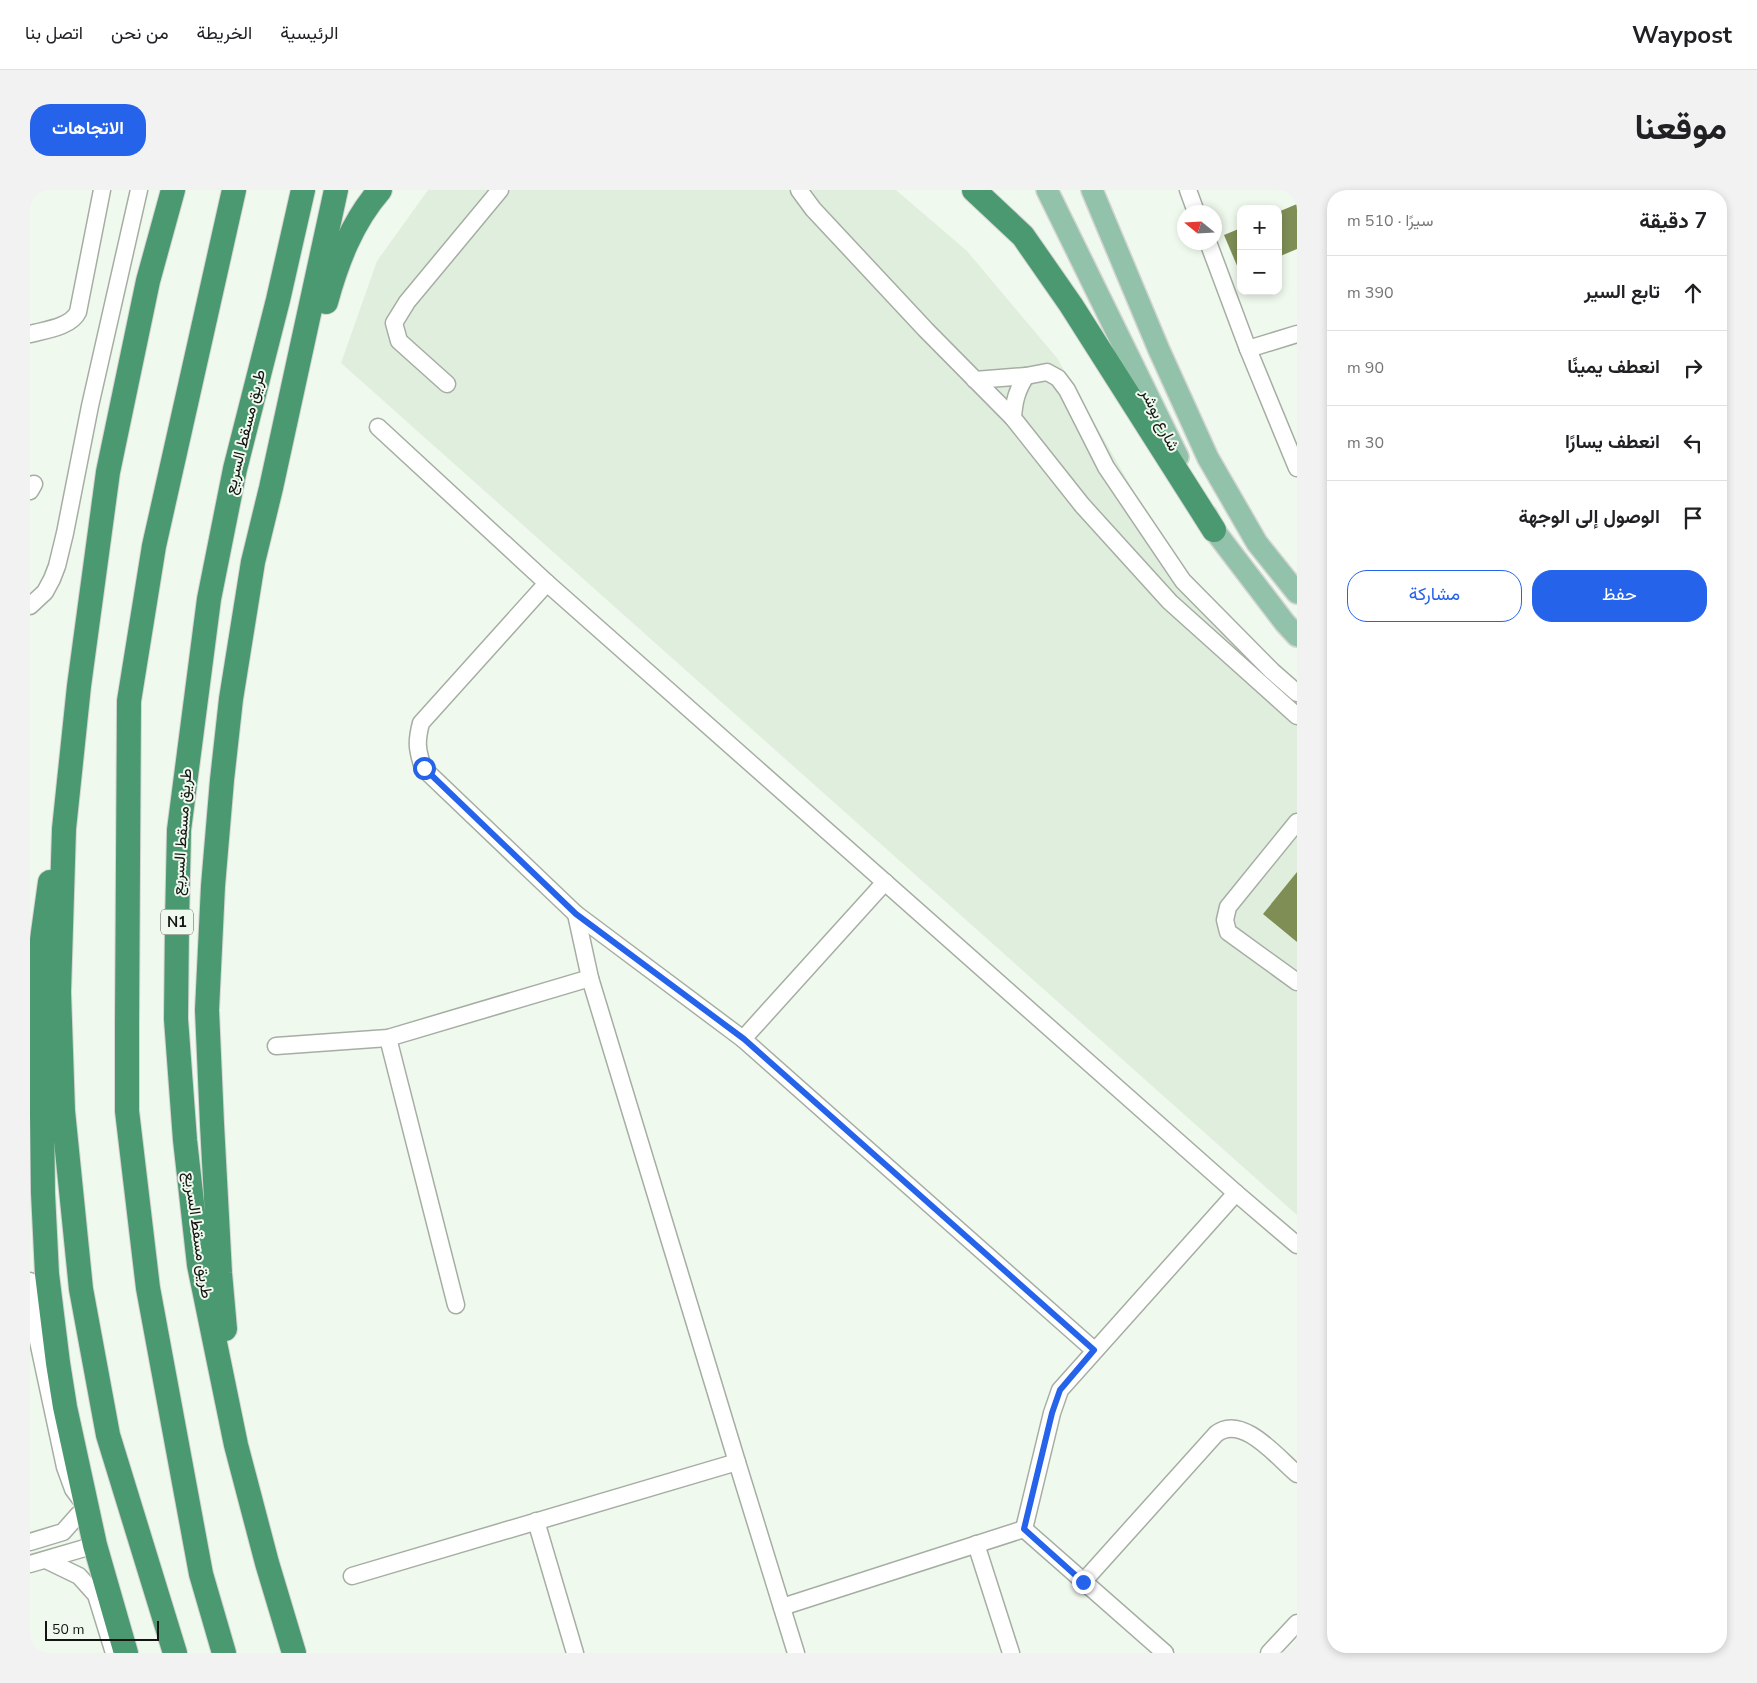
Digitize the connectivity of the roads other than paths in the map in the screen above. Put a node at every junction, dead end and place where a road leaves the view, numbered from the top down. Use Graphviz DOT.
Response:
graph roads {
  1 [pos="102,190"];
  2 [pos="139,190"];
  3 [pos="160,190"];
  4 [pos="173,190"];
  5 [pos="234,190"];
  6 [pos="303,190"];
  7 [pos="336,190"];
  8 [pos="380,190"];
  9 [pos="500,190"];
  10 [pos="799,190"];
  11 [pos="974,190"];
  12 [pos="1047,190"];
  13 [pos="1092,190"];
  14 [pos="1188,190"];
  15 [pos="1193,205"];
  16 [pos="1211,250"];
  17 [pos="148,281"];
  18 [pos="30,334"];
  19 [pos="1297,334"];
  20 [pos="1248,349"];
  21 [pos="1026,376"];
  22 [pos="976,380"];
  23 [pos="447,384"];
  24 [pos="1013,418"];
  25 [pos="378,427"];
  26 [pos="1297,468"];
  27 [pos="271,488"];
  28 [pos="1214,530"];
  29 [pos="65,533"];
  30 [pos="547,583"];
  31 [pos="30,592"];
  32 [pos="1297,593"];
  33 [pos="30,606"];
  34 [pos="1297,636"];
  35 [pos="1297,693"];
  36 [pos="1297,716"];
  37 [pos="1297,822"];
  38 [pos="64,829"];
  39 [pos="885,882"];
  40 [pos="576,914"];
  41 [pos="590,978"];
  42 [pos="1297,982"];
  43 [pos="388,1038"];
  44 [pos="744,1039"];
  45 [pos="276,1046"];
  46 [pos="1236,1193"];
  47 [pos="1297,1245"];
  48 [pos="30,1281"];
  49 [pos="456,1306"];
  50 [pos="1094,1350"];
  51 [pos="236,1445"];
  52 [pos="737,1462"];
  53 [pos="1297,1474"];
  54 [pos="87,1508"];
  55 [pos="536,1521"];
  56 [pos="1024,1529"];
  57 [pos="30,1542"];
  58 [pos="976,1544"];
  59 [pos="95,1545"];
  60 [pos="38,1562"];
  61 [pos="352,1576"];
  62 [pos="1083,1582"];
  63 [pos="782,1607"];
  64 [pos="1297,1623"];
  65 [pos="114,1653"];
  66 [pos="126,1653"];
  67 [pos="175,1653"];
  68 [pos="224,1653"];
  69 [pos="294,1653"];
  70 [pos="575,1653"];
  71 [pos="796,1653"];
  72 [pos="1011,1653"];
  73 [pos="1164,1653"];
  74 [pos="1269,1653"];
  1 -- 18 [label="street"];
  2 -- 29 [label="street"];
  3 -- 17 [label="highway"];
  4 -- 17 [label="highway"];
  5 -- 68 [label="highway"];
  6 -- 51 [label="highway, طريق مسقط السريع / N1"];
  7 -- 27 [label="highway"];
  8 -- 27 [label="highway"];
  9 -- 23 [label="street"];
  10 -- 22 [label="street"];
  11 -- 28 [label="highway"];
  12 -- 28 [label="main road, شارع بوشر"];
  13 -- 32 [label="main road, شارع بوشر"];
  14 -- 15 [label="street"];
  16 -- 20 [label="street"];
  17 -- 38 [label="highway"];
  19 -- 20 [label="street"];
  20 -- 26 [label="street"];
  21 -- 22 [label="street"];
  21 -- 24 [label="street"];
  21 -- 35 [label="street"];
  22 -- 24 [label="street"];
  24 -- 36 [label="street"];
  25 -- 30 [label="street"];
  27 -- 51 [label="highway"];
  28 -- 34 [label="main road, شارع بوشر"];
  29 -- 31 [label="street"];
  29 -- 33 [label="street"];
  30 -- 39 [label="street"];
  30 -- 40 [label="street"];
  37 -- 42 [label="street"];
  38 -- 54 [label="highway"];
  38 -- 67 [label="highway"];
  39 -- 44 [label="street"];
  39 -- 46 [label="street"];
  40 -- 41 [label="street"];
  40 -- 44 [label="street"];
  41 -- 43 [label="street"];
  41 -- 52 [label="street"];
  43 -- 45 [label="street"];
  43 -- 49 [label="street"];
  44 -- 50 [label="street"];
  46 -- 47 [label="street"];
  46 -- 50 [label="street"];
  48 -- 54 [label="street"];
  50 -- 56 [label="street"];
  51 -- 69 [label="highway, طريق مسقط السريع / N1"];
  52 -- 55 [label="street"];
  52 -- 63 [label="street"];
  53 -- 62 [label="street"];
  54 -- 57 [label="street"];
  54 -- 59 [label="highway"];
  55 -- 61 [label="street"];
  55 -- 70 [label="street"];
  56 -- 58 [label="street"];
  56 -- 62 [label="street"];
  58 -- 63 [label="street"];
  58 -- 72 [label="street"];
  59 -- 60 [label="street"];
  59 -- 66 [label="highway"];
  60 -- 65 [label="street"];
  62 -- 73 [label="street"];
  63 -- 71 [label="street"];
  64 -- 74 [label="street"];
}
